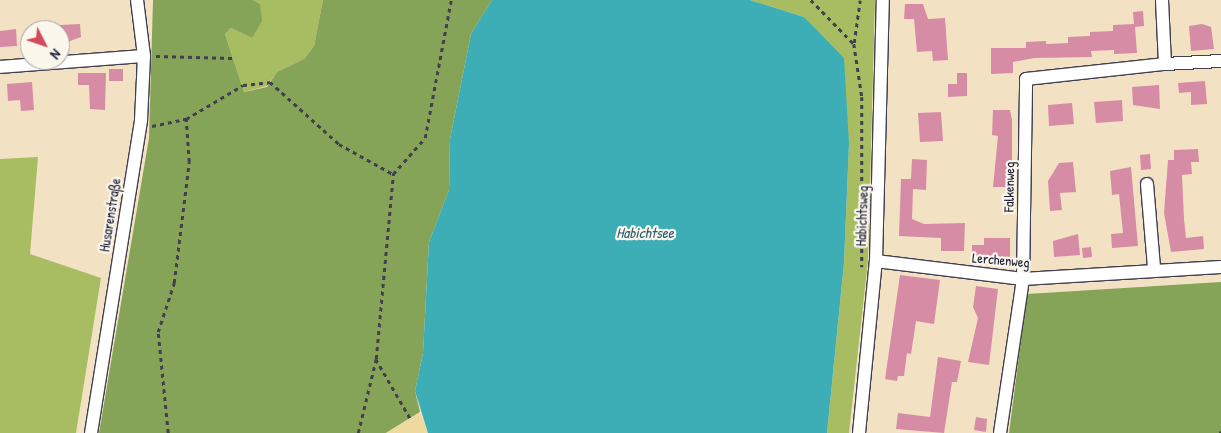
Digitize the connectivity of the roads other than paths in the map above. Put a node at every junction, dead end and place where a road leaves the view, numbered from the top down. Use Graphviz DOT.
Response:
graph roads {
  1 [pos="137,0"];
  2 [pos="883,0"];
  3 [pos="1162,0"];
  4 [pos="144,56"];
  5 [pos="1221,61"];
  6 [pos="1165,64"];
  7 [pos="0,67"];
  8 [pos="1147,184"];
  9 [pos="876,261"];
  10 [pos="1221,266"];
  11 [pos="1154,268"];
  12 [pos="1023,279"];
  13 [pos="91,433"];
  14 [pos="859,433"];
  15 [pos="1000,433"];
  1 -- 4 [label="street, Husarenstraße"];
  2 -- 9 [label="street, Habichtsweg"];
  3 -- 6 [label="street"];
  4 -- 7 [label="street"];
  4 -- 13 [label="street, Husarenstraße"];
  5 -- 6 [label="street, Falkenweg"];
  6 -- 12 [label="street, Falkenweg"];
  8 -- 11 [label="street"];
  9 -- 12 [label="street, Lerchenweg"];
  9 -- 14 [label="street, Habichtsweg"];
  10 -- 11 [label="street, Lerchenweg"];
  11 -- 12 [label="street, Lerchenweg"];
  12 -- 15 [label="street, Falkenweg"];
}
